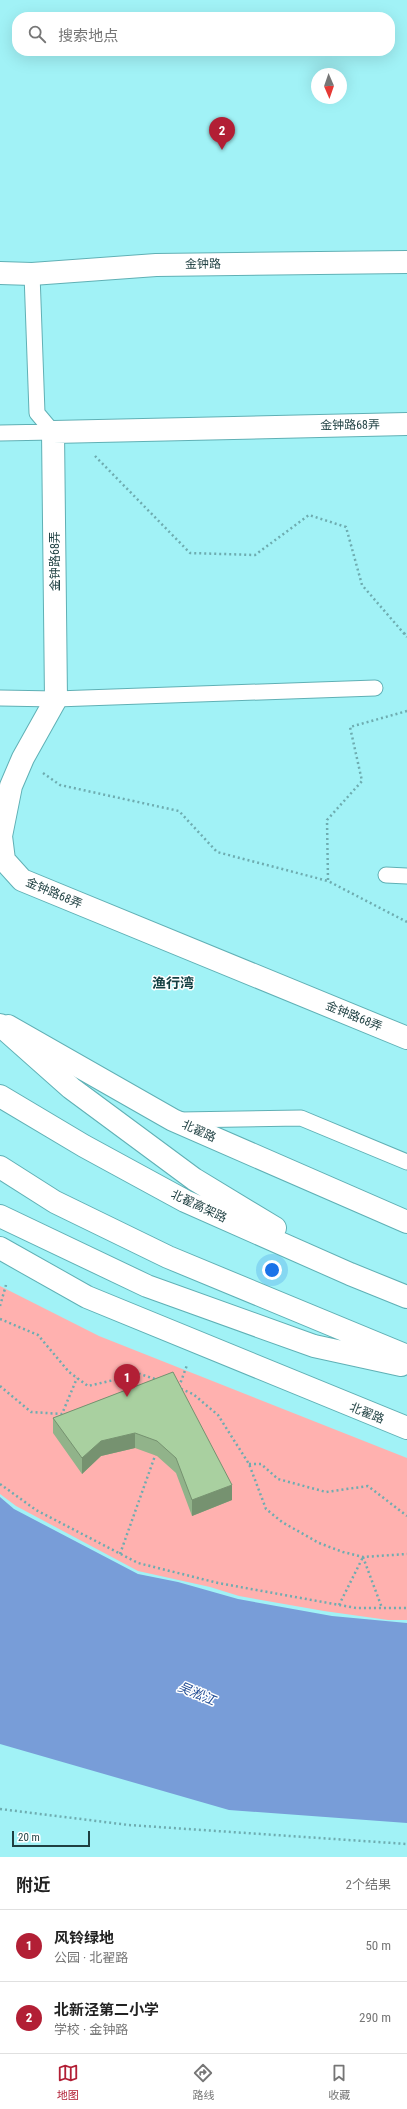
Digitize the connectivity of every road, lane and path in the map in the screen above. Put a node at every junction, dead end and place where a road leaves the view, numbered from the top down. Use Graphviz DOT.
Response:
graph roads {
  1 [pos="407,262"];
  2 [pos="0,273"];
  3 [pos="32,274"];
  4 [pos="407,424"];
  5 [pos="63,432"];
  6 [pos="0,433"];
  7 [pos="407,630"];
  8 [pos="404,634"];
  9 [pos="407,637"];
  10 [pos="375,688"];
  11 [pos="0,698"];
  12 [pos="56,699"];
  13 [pos="407,711"];
  14 [pos="23,758"];
  15 [pos="386,875"];
  16 [pos="407,876"];
  17 [pos="328,881"];
  18 [pos="407,922"];
  19 [pos="0,1021"];
  20 [pos="0,1024"];
  21 [pos="407,1038"];
  22 [pos="0,1096"];
  23 [pos="173,1120"];
  24 [pos="407,1162"];
  25 [pos="0,1167"];
  26 [pos="0,1216"];
  27 [pos="407,1222"];
  28 [pos="0,1248"];
  29 [pos="350,1274"];
  30 [pos="6,1285"];
  31 [pos="407,1297"];
  32 [pos="0,1306"];
  33 [pos="0,1319"];
  34 [pos="407,1356"];
  35 [pos="187,1365"];
  36 [pos="407,1366"];
  37 [pos="77,1378"];
  38 [pos="160,1381"];
  39 [pos="0,1386"];
  40 [pos="173,1386"];
  41 [pos="179,1388"];
  42 [pos="176,1395"];
  43 [pos="407,1428"];
  44 [pos="157,1449"];
  45 [pos="249,1464"];
  46 [pos="0,1484"];
  47 [pos="407,1516"];
  48 [pos="120,1554"];
  49 [pos="407,1554"];
  50 [pos="363,1557"];
  51 [pos="339,1605"];
  52 [pos="382,1608"];
  53 [pos="407,1608"];
  54 [pos="0,1809"];
  55 [pos="407,1844"];
  1 -- 3 [label="main road, 金钟路"];
  2 -- 3 [label="main road, 金钟路"];
  3 -- 5 [label="lane"];
  4 -- 5 [label="main road, 金钟路68弄"];
  5 -- 6 [label="lane"];
  5 -- 8 [label="path"];
  5 -- 12 [label="main road, 金钟路68弄"];
  7 -- 8 [label="path"];
  8 -- 9 [label="path"];
  10 -- 12 [label="lane"];
  11 -- 12 [label="lane"];
  12 -- 14 [label="main road, 金钟路68弄"];
  13 -- 17 [label="path"];
  14 -- 17 [label="path"];
  14 -- 21 [label="main road, 金钟路68弄"];
  15 -- 16 [label="lane"];
  17 -- 18 [label="path"];
  19 -- 23 [label="main road, 北翟路"];
  20 -- 29 [label="main road"];
  22 -- 29 [label="main road, 北翟高架路"];
  23 -- 24 [label="lane"];
  23 -- 27 [label="main road, 北翟路"];
  25 -- 34 [label="main road"];
  26 -- 36 [label="main road"];
  28 -- 43 [label="main road, 北翟路"];
  29 -- 31 [label="main road, 北翟高架路"];
  30 -- 32 [label="path"];
  33 -- 37 [label="path"];
  35 -- 41 [label="path"];
  37 -- 38 [label="path"];
  37 -- 39 [label="path"];
  40 -- 41 [label="path"];
  41 -- 42 [label="path"];
  41 -- 45 [label="path"];
  44 -- 48 [label="path"];
  45 -- 47 [label="path"];
  45 -- 50 [label="path"];
  46 -- 48 [label="path"];
  48 -- 51 [label="path"];
  49 -- 50 [label="path"];
  50 -- 51 [label="path"];
  50 -- 52 [label="path"];
  51 -- 52 [label="path"];
  52 -- 53 [label="path"];
  54 -- 55 [label="path"];
}
